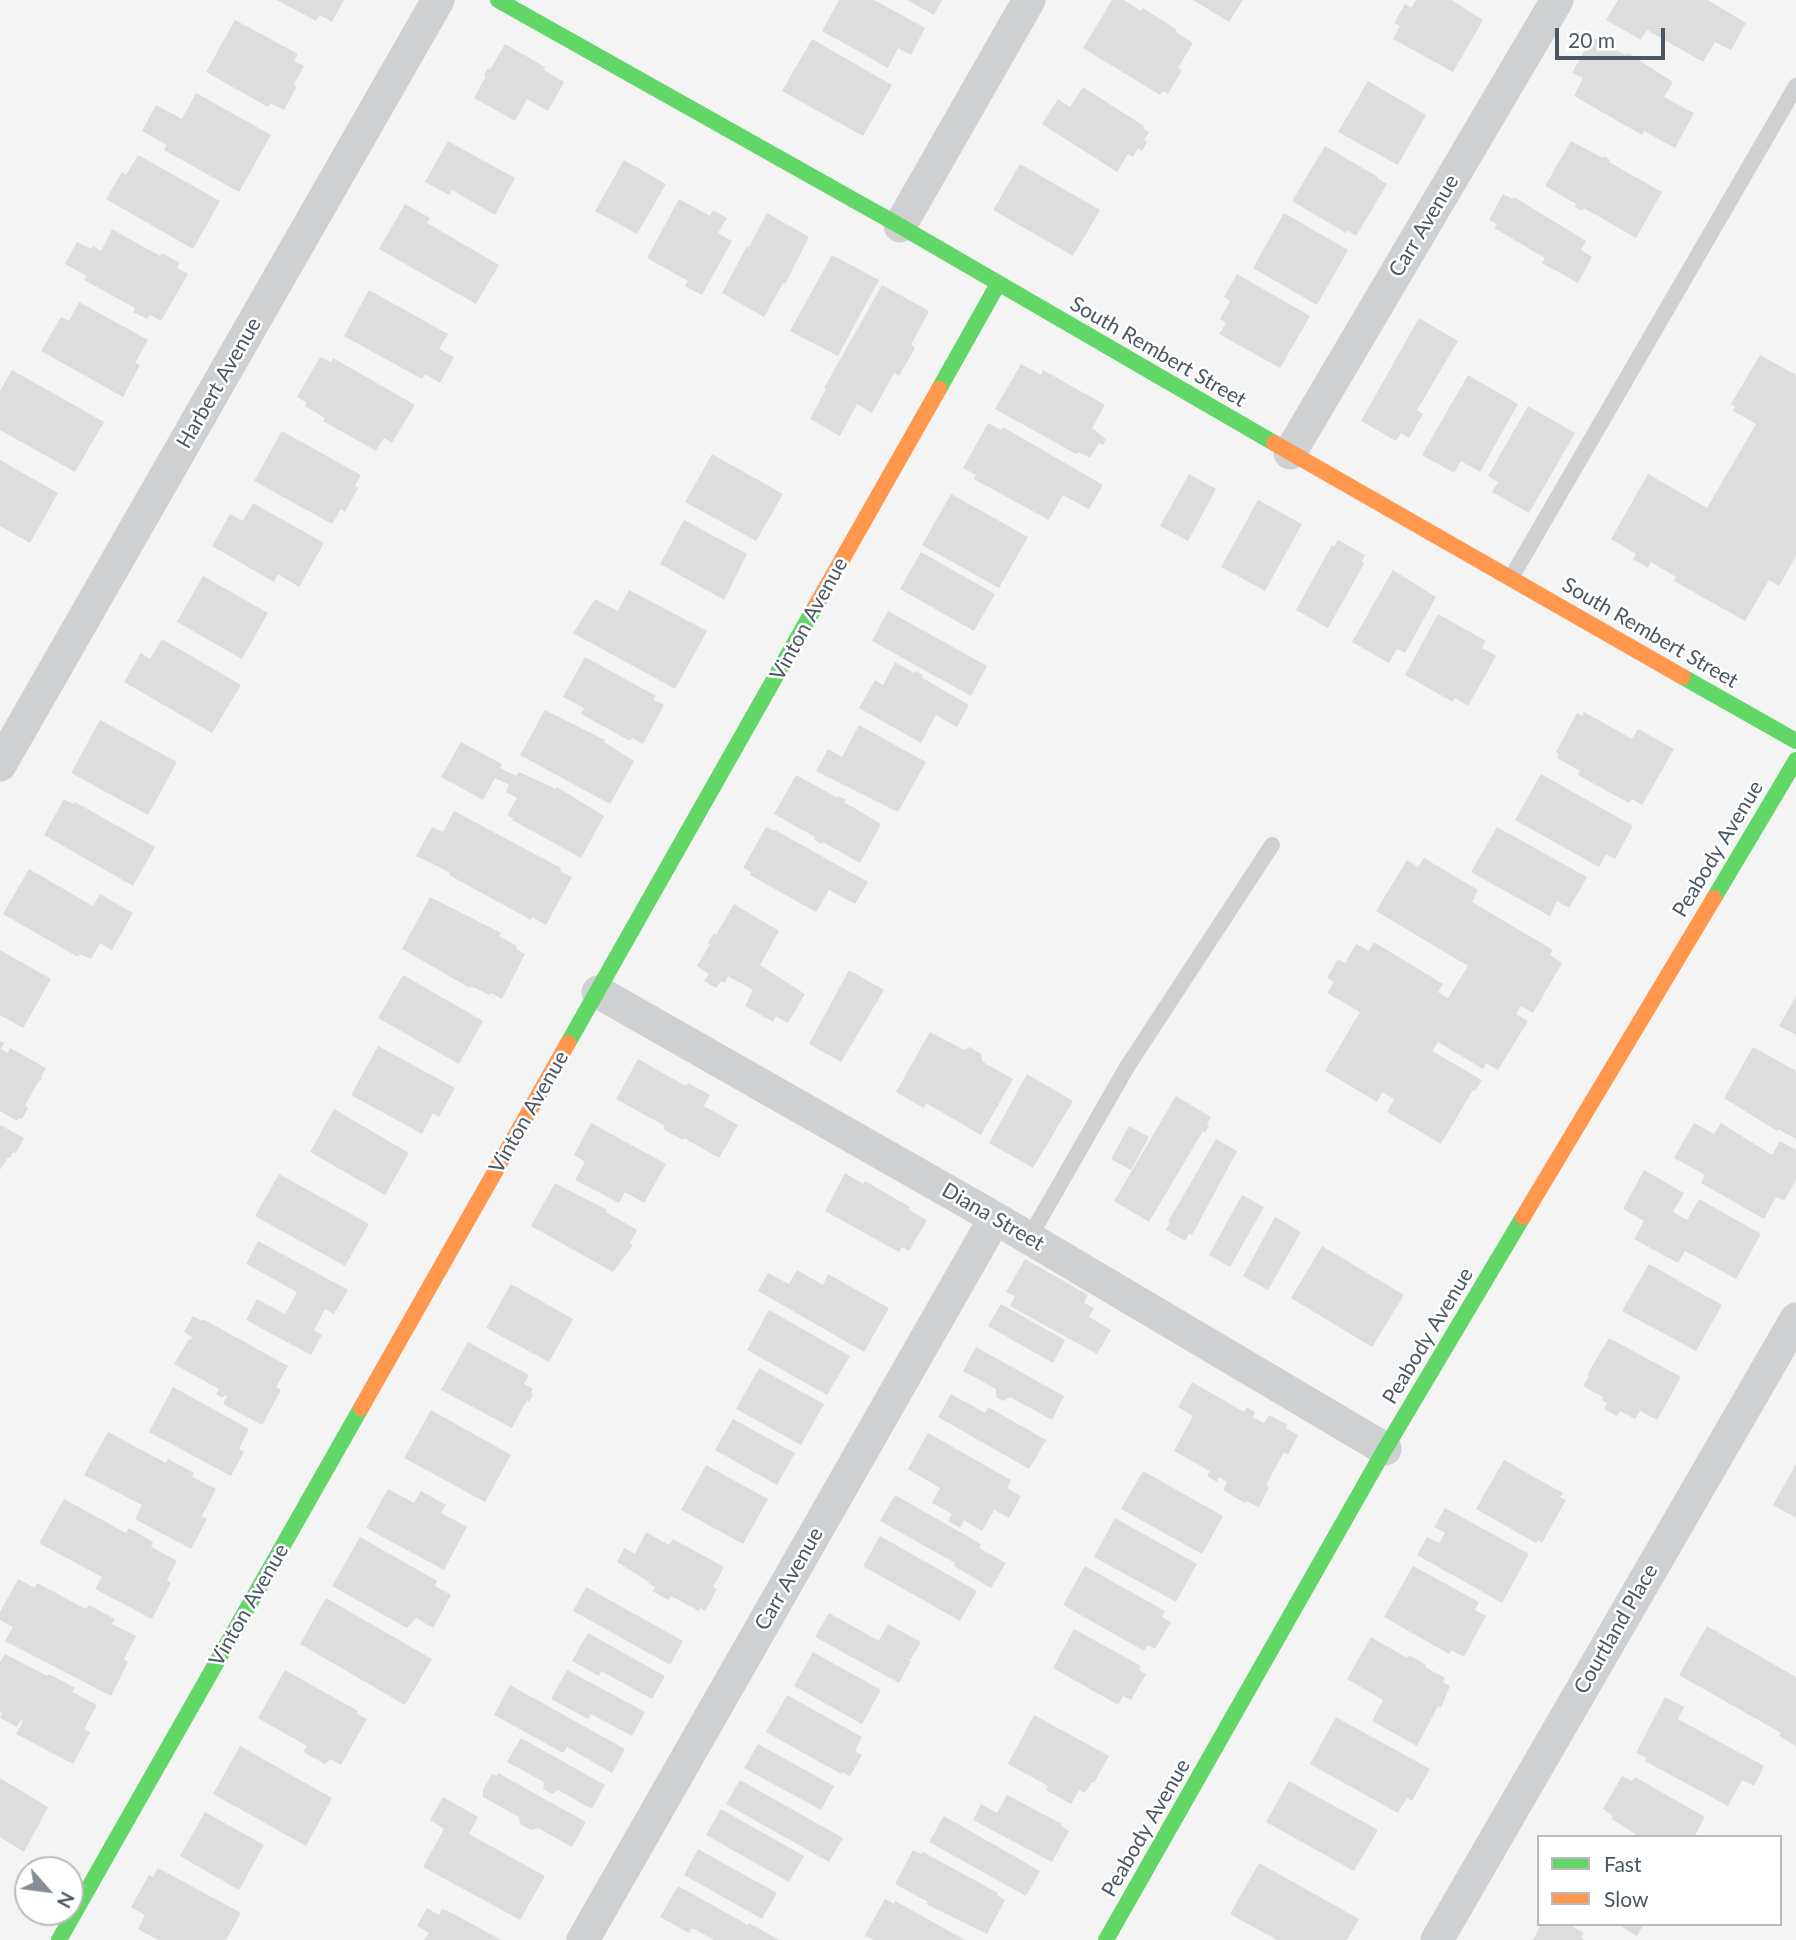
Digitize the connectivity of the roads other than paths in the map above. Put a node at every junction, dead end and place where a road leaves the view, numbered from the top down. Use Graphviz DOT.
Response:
graph roads {
  1 [pos="438,0"];
  2 [pos="498,0"];
  3 [pos="1029,0"];
  4 [pos="1557,0"];
  5 [pos="1796,86"];
  6 [pos="900,226"];
  7 [pos="998,284"];
  8 [pos="1290,453"];
  9 [pos="1511,578"];
  10 [pos="1796,741"];
  11 [pos="1796,760"];
  12 [pos="0,765"];
  13 [pos="1272,845"];
  14 [pos="598,992"];
  15 [pos="995,1218"];
  16 [pos="1030,1238"];
  17 [pos="1796,1318"];
  18 [pos="1385,1449"];
  19 [pos="59,1940"];
  20 [pos="583,1940"];
  21 [pos="1106,1940"];
  22 [pos="1437,1940"];
  1 -- 12 [label="street, Harbert Avenue"];
  2 -- 6 [label="street, South Rembert Street"];
  3 -- 6 [label="street"];
  4 -- 8 [label="street, Carr Avenue"];
  5 -- 9 [label="lane"];
  6 -- 7 [label="street, South Rembert Street"];
  7 -- 8 [label="street, South Rembert Street"];
  7 -- 14 [label="street, Vinton Avenue"];
  8 -- 9 [label="street, South Rembert Street"];
  9 -- 10 [label="street, South Rembert Street"];
  11 -- 18 [label="street, Peabody Avenue"];
  13 -- 16 [label="lane"];
  14 -- 15 [label="street, Diana Street"];
  14 -- 19 [label="street, Vinton Avenue"];
  15 -- 16 [label="street, Diana Street"];
  15 -- 20 [label="street, Carr Avenue"];
  16 -- 18 [label="street, Diana Street"];
  17 -- 22 [label="street, Courtland Place"];
  18 -- 21 [label="street, Peabody Avenue"];
}
